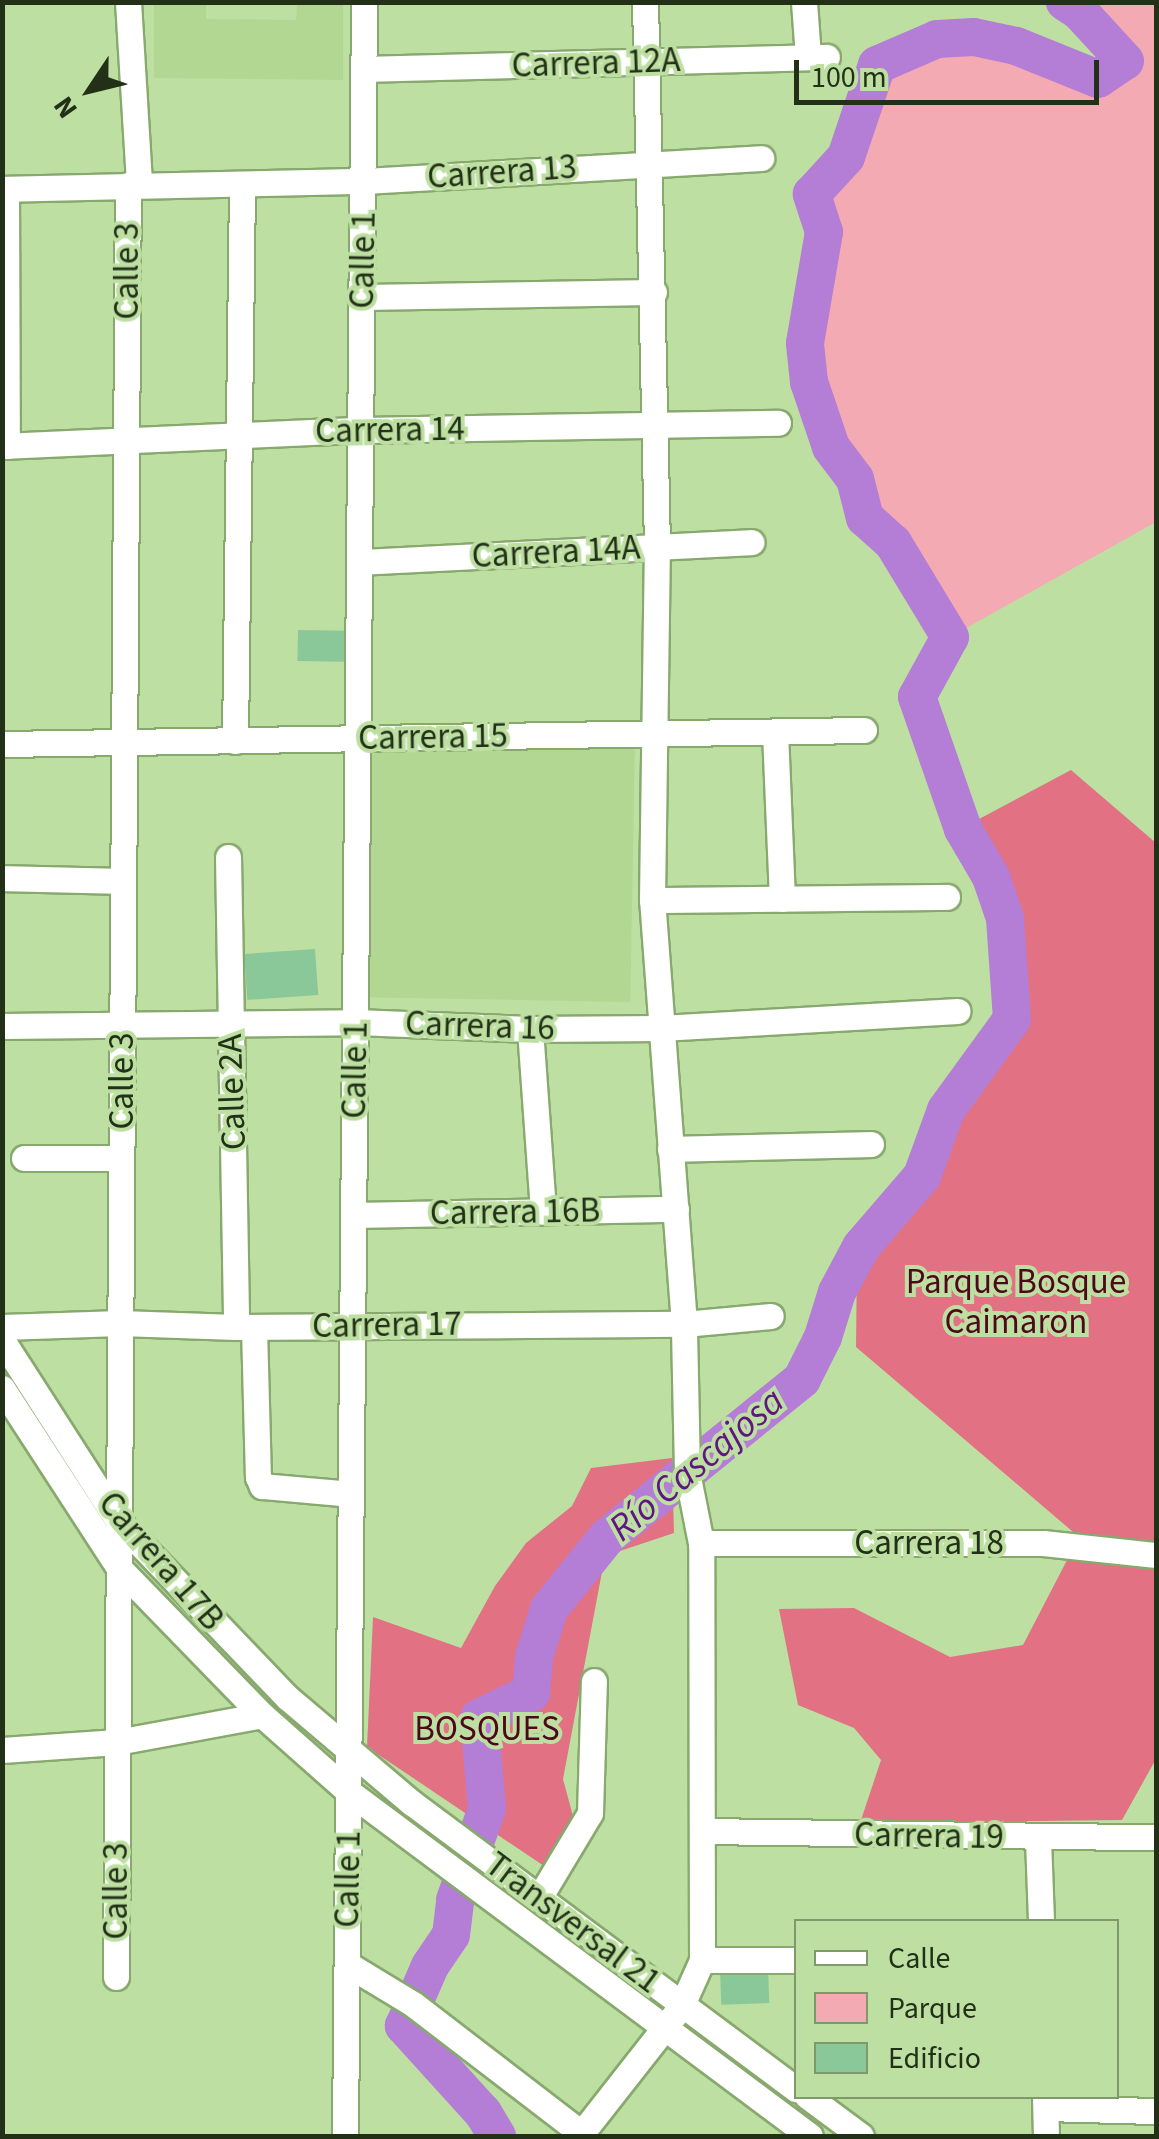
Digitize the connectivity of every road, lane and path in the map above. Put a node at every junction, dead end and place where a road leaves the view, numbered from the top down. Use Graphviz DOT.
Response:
graph roads {
  1 [pos="128,2"];
  2 [pos="364,2"];
  3 [pos="644,2"];
  4 [pos="804,2"];
  5 [pos="648,62"];
  6 [pos="365,69"];
  7 [pos="761,158"];
  8 [pos="646,162"];
  9 [pos="364,181"];
  10 [pos="133,184"];
  11 [pos="242,184"];
  12 [pos="4,189"];
  13 [pos="654,292"];
  14 [pos="362,298"];
  15 [pos="778,423"];
  16 [pos="654,424"];
  17 [pos="361,430"];
  18 [pos="240,435"];
  19 [pos="126,440"];
  20 [pos="5,446"];
  21 [pos="752,542"];
  22 [pos="657,546"];
  23 [pos="360,562"];
  24 [pos="864,730"];
  25 [pos="776,732"];
  26 [pos="655,734"];
  27 [pos="358,738"];
  28 [pos="235,740"];
  29 [pos="124,742"];
  30 [pos="2,744"];
  31 [pos="228,857"];
  32 [pos="2,878"];
  33 [pos="123,880"];
  34 [pos="946,897"];
  35 [pos="782,899"];
  36 [pos="652,900"];
  37 [pos="958,1011"];
  38 [pos="229,1022"];
  39 [pos="356,1022"];
  40 [pos="2,1026"];
  41 [pos="122,1026"];
  42 [pos="661,1028"];
  43 [pos="530,1029"];
  44 [pos="872,1144"];
  45 [pos="670,1149"];
  46 [pos="24,1158"];
  47 [pos="121,1158"];
  48 [pos="676,1209"];
  49 [pos="543,1212"];
  50 [pos="354,1216"];
  51 [pos="771,1316"];
  52 [pos="120,1323"];
  53 [pos="684,1324"];
  54 [pos="353,1326"];
  55 [pos="2,1327"];
  56 [pos="245,1327"];
  57 [pos="2,1340"];
  58 [pos="2,1388"];
  59 [pos="352,1494"];
  60 [pos="118,1521"];
  61 [pos="701,1543"];
  62 [pos="1156,1555"];
  63 [pos="118,1568"];
  64 [pos="594,1681"];
  65 [pos="262,1716"];
  66 [pos="118,1742"];
  67 [pos="2,1750"];
  68 [pos="351,1754"];
  69 [pos="348,1792"];
  70 [pos="702,1831"];
  71 [pos="1156,1836"];
  72 [pos="1038,1838"];
  73 [pos="536,1896"];
  74 [pos="513,1913"];
  75 [pos="1041,1919"];
  76 [pos="702,1960"];
  77 [pos="794,1960"];
  78 [pos="347,1964"];
  79 [pos="116,1977"];
  80 [pos="682,2004"];
  81 [pos="665,2030"];
  82 [pos="794,2088"];
  83 [pos="811,2099"];
  84 [pos="1046,2102"];
  85 [pos="1156,2111"];
  86 [pos="583,2135"];
  87 [pos="346,2136"];
  88 [pos="810,2136"];
  89 [pos="861,2136"];
  90 [pos="1046,2136"];
  1 -- 10 [label="street, Calle 3"];
  2 -- 6 [label="street, Calle 1"];
  3 -- 5 [label="street"];
  4 -- 5 [label="street, Carrera 12A"];
  5 -- 6 [label="street, Carrera 12A"];
  5 -- 8 [label="street"];
  6 -- 9 [label="street, Calle 1"];
  7 -- 8 [label="street, Carrera 13"];
  8 -- 9 [label="street, Carrera 13"];
  8 -- 13 [label="street"];
  9 -- 11 [label="street, Carrera 13"];
  9 -- 14 [label="street, Calle 1"];
  10 -- 11 [label="street, Carrera 13"];
  10 -- 12 [label="street, Carrera 13"];
  10 -- 19 [label="street, Calle 3"];
  11 -- 18 [label="street"];
  12 -- 20 [label="street"];
  13 -- 14 [label="street"];
  13 -- 16 [label="street"];
  14 -- 17 [label="street, Calle 1"];
  15 -- 16 [label="street, Carrera 14"];
  16 -- 17 [label="street, Carrera 14"];
  16 -- 22 [label="street"];
  17 -- 18 [label="street, Carrera 14"];
  17 -- 23 [label="street, Calle 1"];
  18 -- 19 [label="street, Carrera 14"];
  18 -- 28 [label="street"];
  19 -- 20 [label="street, Carrera 14"];
  19 -- 29 [label="street, Calle 3"];
  21 -- 22 [label="street, Carrera 14A"];
  22 -- 23 [label="street, Carrera 14A"];
  22 -- 26 [label="street"];
  23 -- 27 [label="street, Calle 1"];
  24 -- 25 [label="street, Carrera 15"];
  25 -- 26 [label="street, Carrera 15"];
  25 -- 35 [label="street"];
  26 -- 27 [label="street, Carrera 15"];
  26 -- 36 [label="street"];
  27 -- 28 [label="street, Carrera 15"];
  27 -- 39 [label="street, Calle 1"];
  28 -- 29 [label="street, Carrera 15"];
  29 -- 30 [label="street, Carrera 15"];
  29 -- 33 [label="street, Calle 3"];
  31 -- 38 [label="street, Calle 2A"];
  32 -- 33 [label="street"];
  33 -- 41 [label="street, Calle 3"];
  34 -- 35 [label="street"];
  35 -- 36 [label="street"];
  36 -- 42 [label="street"];
  37 -- 42 [label="street, Carrera 16"];
  38 -- 39 [label="street, Carrera 16"];
  38 -- 41 [label="street, Carrera 16"];
  38 -- 56 [label="street, Calle 2A"];
  39 -- 43 [label="street, Carrera 16"];
  39 -- 50 [label="street, Calle 1"];
  40 -- 41 [label="street, Carrera 16"];
  41 -- 47 [label="street, Calle 3"];
  42 -- 43 [label="street, Carrera 16"];
  42 -- 45 [label="street"];
  43 -- 49 [label="street"];
  44 -- 45 [label="street"];
  45 -- 48 [label="street"];
  46 -- 47 [label="street"];
  47 -- 52 [label="street, Calle 3"];
  48 -- 49 [label="street, Carrera 16B"];
  48 -- 53 [label="street"];
  49 -- 50 [label="street, Carrera 16B"];
  50 -- 54 [label="street, Calle 1"];
  51 -- 53 [label="street, Carrera 17"];
  52 -- 55 [label="street, Carrera 17"];
  52 -- 56 [label="street, Carrera 17"];
  52 -- 60 [label="street, Calle 3"];
  53 -- 54 [label="street, Carrera 17"];
  53 -- 61 [label="street"];
  54 -- 56 [label="street, Carrera 17"];
  54 -- 59 [label="street, Calle 1"];
  56 -- 59 [label="street, Calle 2A"];
  57 -- 60 [label="street, Carrera 17B"];
  58 -- 63 [label="street, Carrera 17B"];
  59 -- 68 [label="street, Calle 1"];
  60 -- 63 [label="street, Calle 3"];
  60 -- 68 [label="street, Carrera 17B"];
  61 -- 62 [label="street, Carrera 18"];
  61 -- 70 [label="street"];
  63 -- 65 [label="street, Carrera 17B"];
  63 -- 66 [label="street, Calle 3"];
  64 -- 73 [label="street"];
  65 -- 66 [label="street"];
  65 -- 69 [label="street, Carrera 17B"];
  66 -- 67 [label="street"];
  66 -- 79 [label="street, Calle 3"];
  68 -- 69 [label="street, Calle 1"];
  68 -- 73 [label="street, Transversal 21"];
  69 -- 74 [label="street, Carrera 17B"];
  69 -- 78 [label="street, Calle 1"];
  70 -- 72 [label="street, Carrera 19"];
  70 -- 76 [label="street"];
  71 -- 72 [label="street, Carrera 19"];
  72 -- 75 [label="street"];
  73 -- 80 [label="street, Transversal 21"];
  74 -- 81 [label="street, Transversal 21"];
  76 -- 77 [label="street"];
  76 -- 80 [label="street"];
  78 -- 86 [label="street"];
  78 -- 87 [label="street, Calle 1"];
  80 -- 81 [label="street"];
  80 -- 82 [label="street, Transversal 21"];
  81 -- 86 [label="street"];
  81 -- 88 [label="street, Transversal 21"];
  83 -- 89 [label="street"];
  84 -- 85 [label="street"];
  84 -- 90 [label="street"];
}
